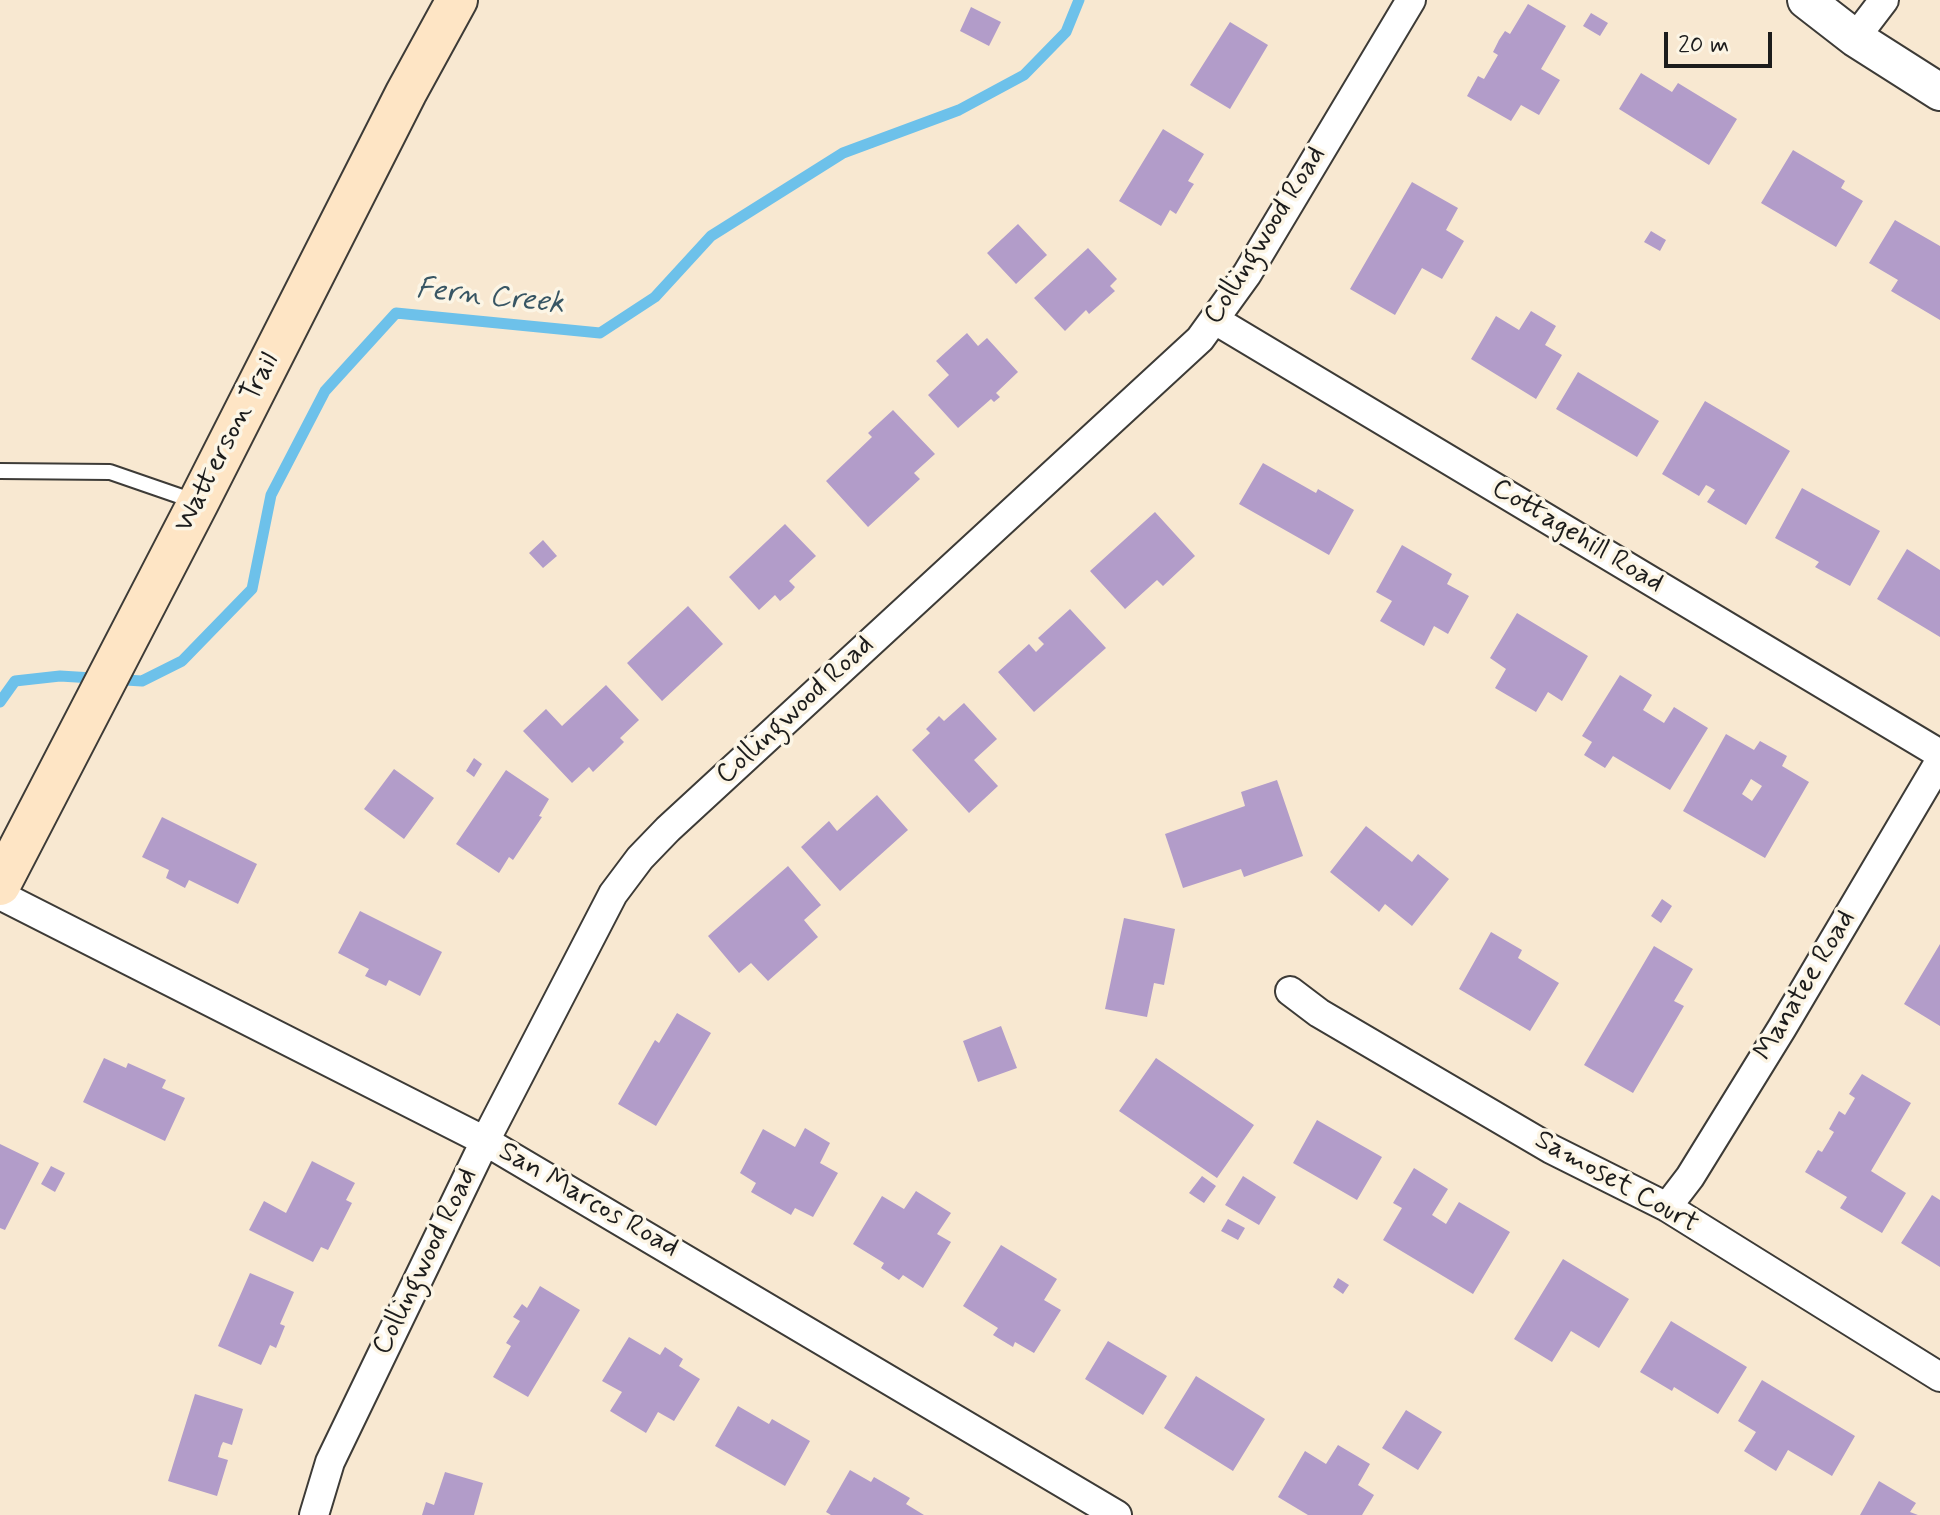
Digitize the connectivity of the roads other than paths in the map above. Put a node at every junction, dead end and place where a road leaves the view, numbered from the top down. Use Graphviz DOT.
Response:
graph roads {
  1 [pos="457,0"];
  2 [pos="1411,0"];
  3 [pos="1806,0"];
  4 [pos="1884,0"];
  5 [pos="1855,38"];
  6 [pos="1940,92"];
  7 [pos="1215,320"];
  8 [pos="0,471"];
  9 [pos="198,503"];
  10 [pos="1940,754"];
  11 [pos="1940,761"];
  12 [pos="0,885"];
  13 [pos="0,895"];
  14 [pos="1290,991"];
  15 [pos="485,1141"];
  16 [pos="1667,1207"];
  17 [pos="1940,1377"];
  18 [pos="314,1515"];
  19 [pos="1117,1515"];
  1 -- 9 [label="main road, Watterson Trail"];
  2 -- 7 [label="street, Collingwood Road"];
  3 -- 5 [label="street"];
  4 -- 5 [label="street"];
  5 -- 6 [label="street"];
  7 -- 10 [label="street, Cottagehill Road"];
  7 -- 15 [label="street, Collingwood Road"];
  8 -- 9 [label="lane"];
  9 -- 12 [label="main road, Watterson Trail"];
  11 -- 16 [label="street, Manatee Road"];
  13 -- 15 [label="street, San Marcos Road"];
  14 -- 16 [label="street, Samoset Court"];
  15 -- 18 [label="street, Collingwood Road"];
  15 -- 19 [label="street, San Marcos Road"];
  16 -- 17 [label="street, Samoset Court"];
}
